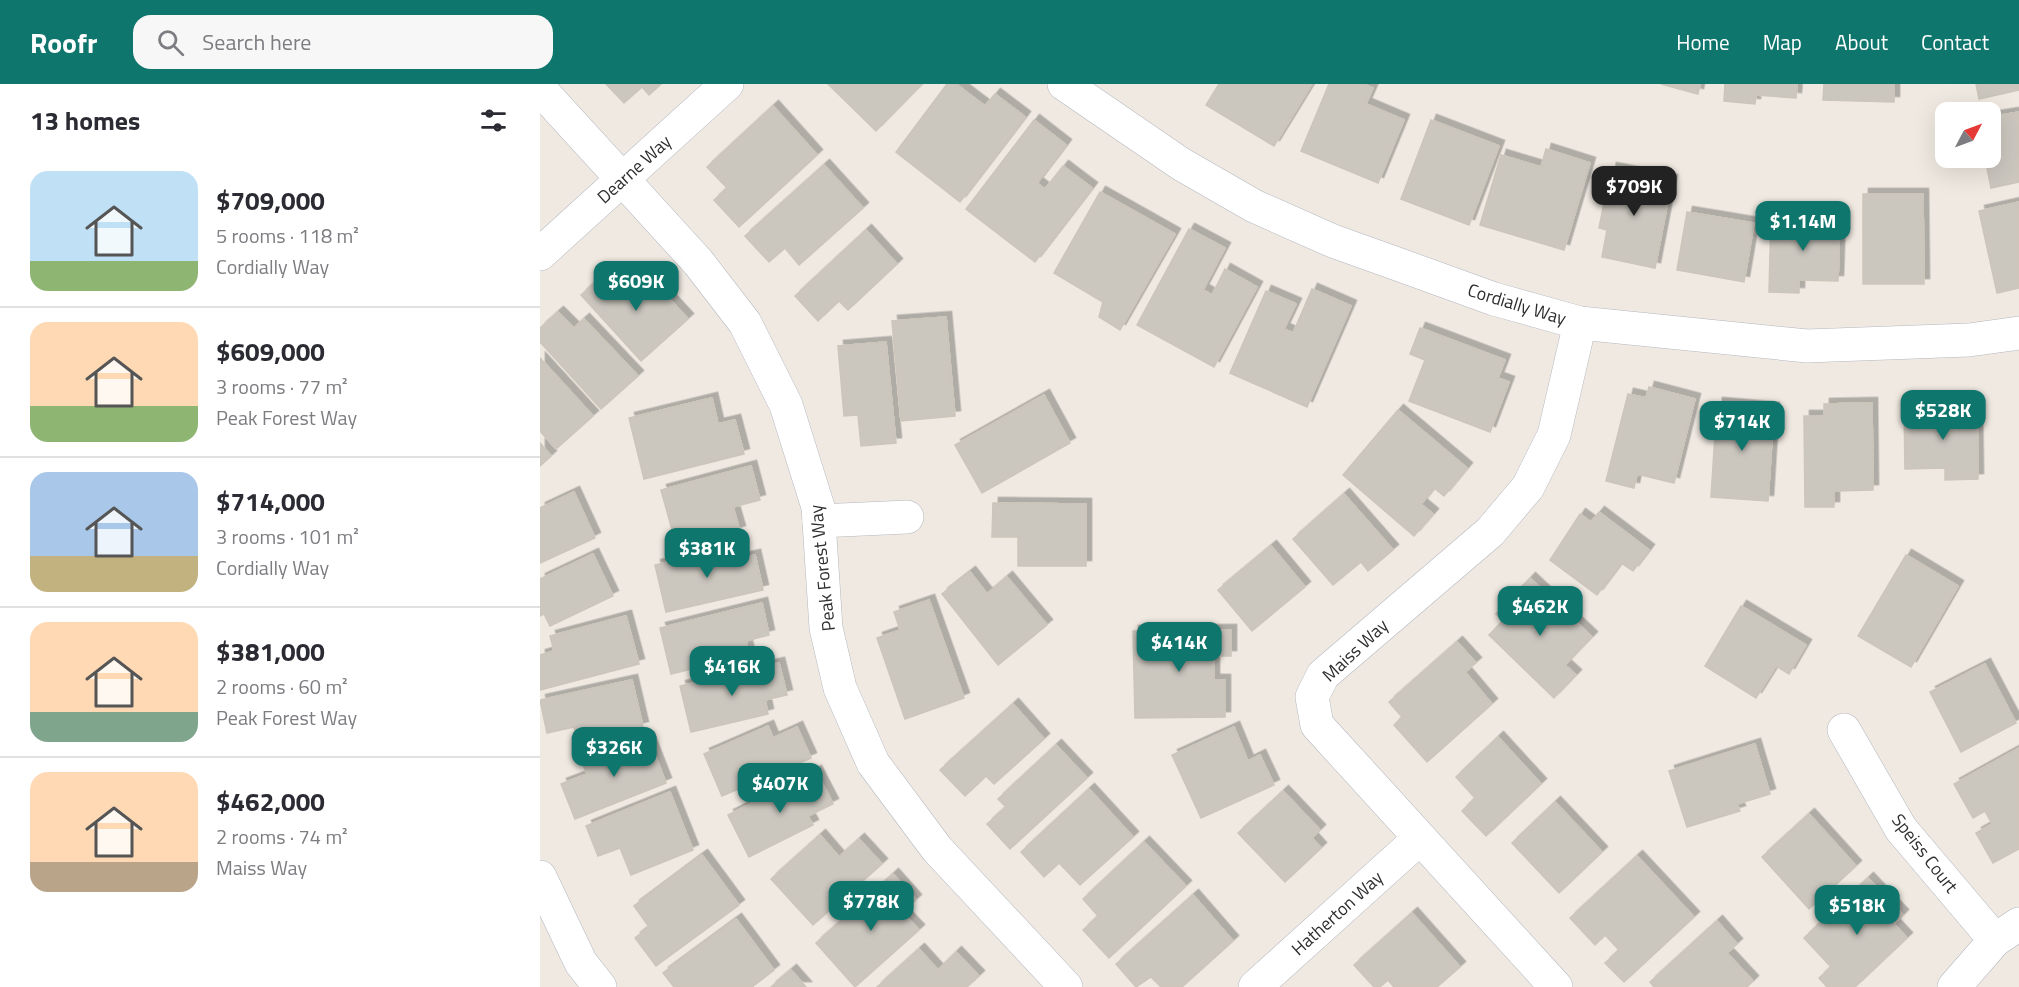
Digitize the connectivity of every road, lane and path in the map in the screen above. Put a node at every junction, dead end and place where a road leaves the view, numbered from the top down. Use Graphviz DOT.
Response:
graph roads {
  1 [pos="727,84"];
  2 [pos="1064,84"];
  3 [pos="540,89"];
  4 [pos="622,179"];
  5 [pos="540,254"];
  6 [pos="1580,323"];
  7 [pos="2019,333"];
  8 [pos="907,517"];
  9 [pos="819,521"];
  10 [pos="1845,730"];
  11 [pos="1419,839"];
  12 [pos="540,877"];
  13 [pos="2007,932"];
  14 [pos="600,987"];
  15 [pos="1066,987"];
  16 [pos="1255,987"];
  17 [pos="1556,987"];
  18 [pos="1954,987"];
  1 -- 4 [label="street, Dearne Way"];
  2 -- 6 [label="street, Cordially Way"];
  3 -- 4 [label="street, Peak Forest Way"];
  4 -- 5 [label="street, Dearne Way"];
  4 -- 9 [label="street, Peak Forest Way"];
  6 -- 7 [label="street, Cordially Way"];
  6 -- 11 [label="street, Maiss Way"];
  8 -- 9 [label="street"];
  9 -- 15 [label="street, Peak Forest Way"];
  10 -- 13 [label="street, Speiss Court"];
  11 -- 16 [label="street, Hatherton Way"];
  11 -- 17 [label="street, Maiss Way"];
  12 -- 14 [label="street"];
  13 -- 18 [label="street"];
}
